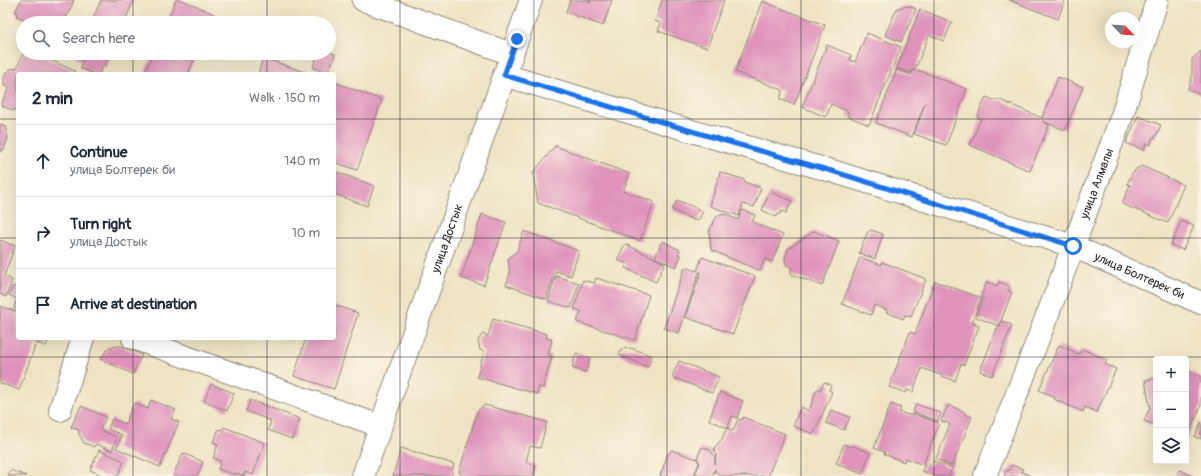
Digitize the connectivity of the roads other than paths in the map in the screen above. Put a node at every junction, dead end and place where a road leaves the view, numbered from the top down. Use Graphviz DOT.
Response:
graph roads {
  1 [pos="363,0"];
  2 [pos="531,0"];
  3 [pos="1157,0"];
  4 [pos="511,54"];
  5 [pos="504,75"];
  6 [pos="1073,246"];
  7 [pos="1201,303"];
  8 [pos="83,340"];
  9 [pos="139,340"];
  10 [pos="60,410"];
  11 [pos="380,426"];
  12 [pos="363,476"];
  13 [pos="985,476"];
  1 -- 4 [label="street"];
  2 -- 4 [label="street, улица Достык"];
  3 -- 6 [label="street, улица Алмалы"];
  4 -- 5 [label="street, улица Достык"];
  5 -- 6 [label="street, улица Болтерек би"];
  5 -- 11 [label="street, улица Достык"];
  6 -- 7 [label="street, улица Болтерек би"];
  6 -- 13 [label="street, улица Алмалы"];
  8 -- 10 [label="street"];
  9 -- 11 [label="street"];
  11 -- 12 [label="street, улица Достык"];
}
